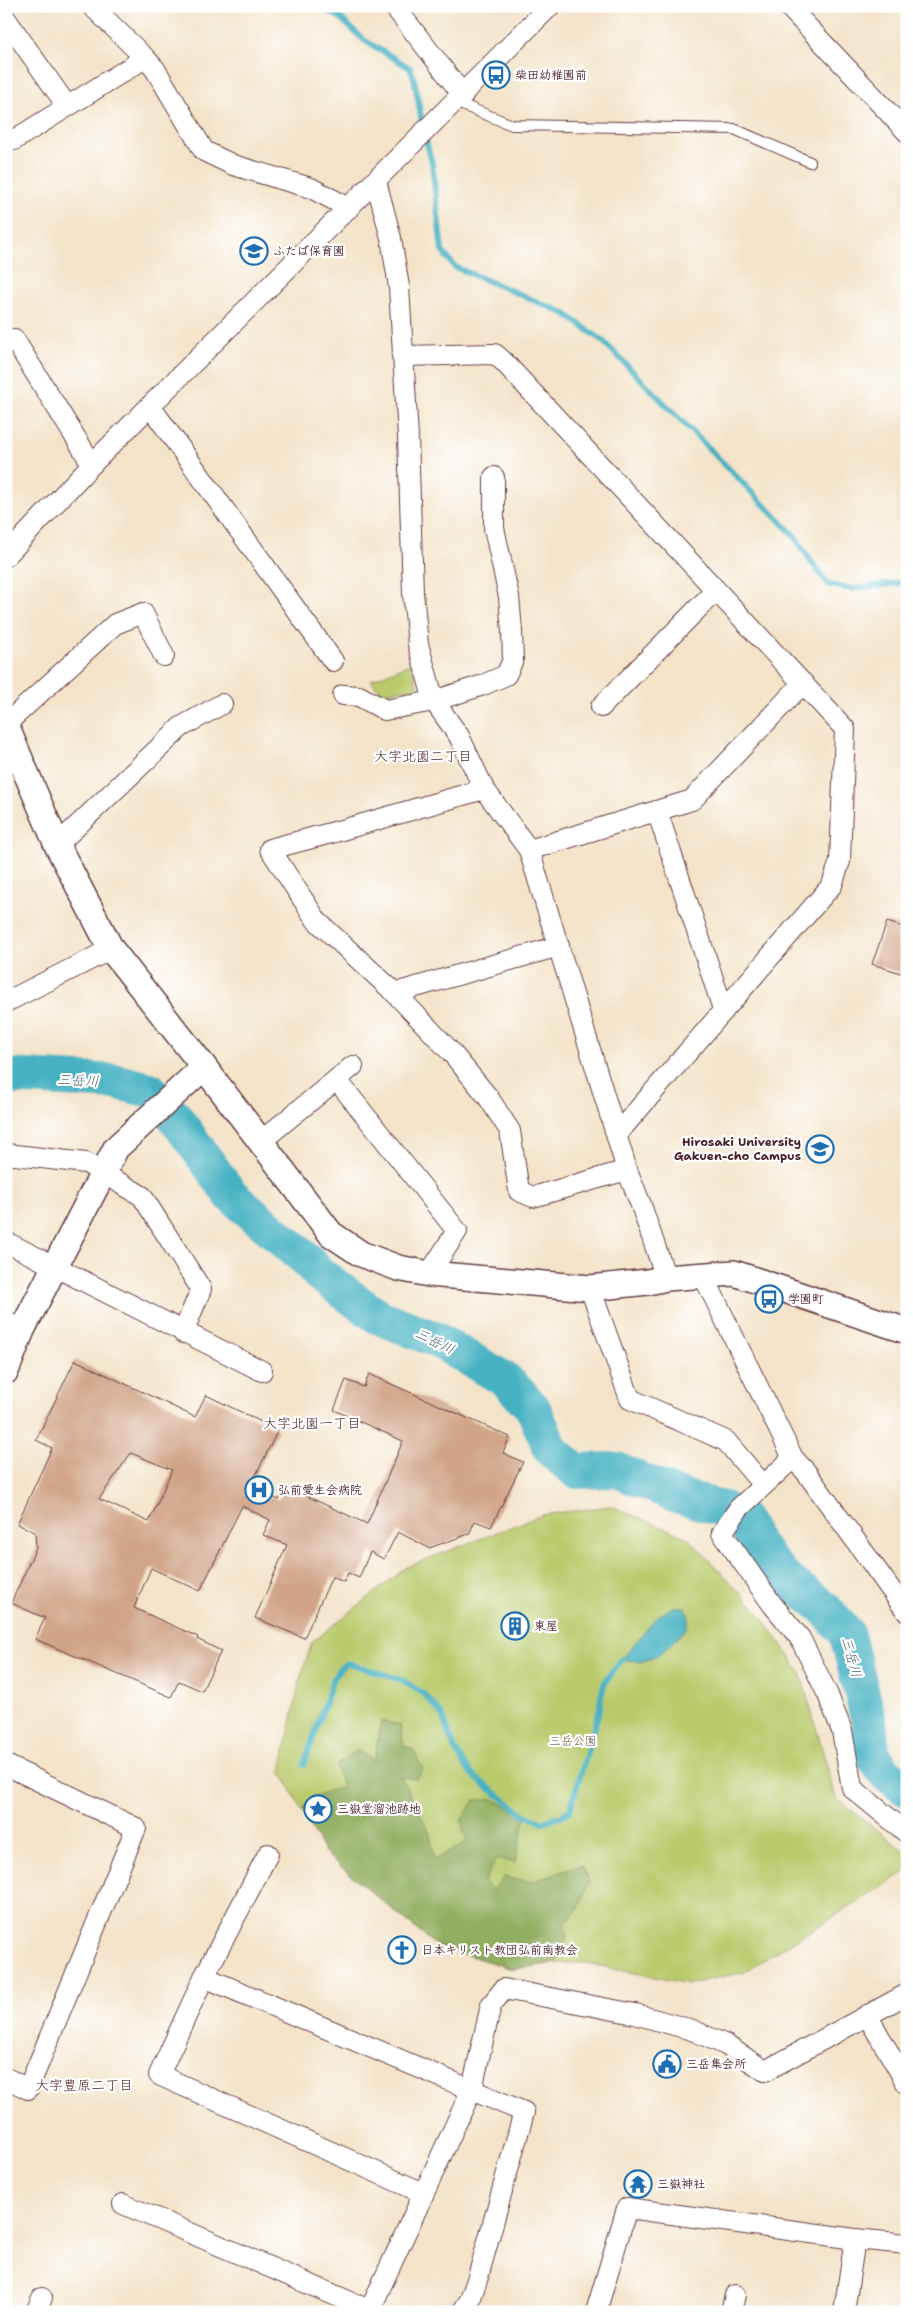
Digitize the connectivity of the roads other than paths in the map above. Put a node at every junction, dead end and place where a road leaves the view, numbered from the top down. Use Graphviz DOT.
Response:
graph roads {
  1 [pos="92,6"];
  2 [pos="394,6"];
  3 [pos="550,6"];
  4 [pos="788,6"];
  5 [pos="6,19"];
  6 [pos="145,58"];
  7 [pos="459,98"];
  8 [pos="67,106"];
  9 [pos="907,132"];
  10 [pos="6,140"];
  11 [pos="810,162"];
  12 [pos="376,181"];
  13 [pos="349,208"];
  14 [pos="14,339"];
  15 [pos="402,356"];
  16 [pos="150,406"];
  17 [pos="92,464"];
  18 [pos="494,477"];
  19 [pos="6,556"];
  20 [pos="716,590"];
  21 [pos="164,656"];
  22 [pos="333,661"];
  23 [pos="803,683"];
  24 [pos="343,696"];
  25 [pos="434,701"];
  26 [pos="222,704"];
  27 [pos="601,707"];
  28 [pos="6,725"];
  29 [pos="484,789"];
  30 [pos="657,811"];
  31 [pos="57,845"];
  32 [pos="529,850"];
  33 [pos="559,946"];
  34 [pos="111,949"];
  35 [pos="395,993"];
  36 [pos="6,1002"];
  37 [pos="723,1009"];
  38 [pos="353,1066"];
  39 [pos="204,1067"];
  40 [pos="336,1080"];
  41 [pos="617,1134"];
  42 [pos="260,1142"];
  43 [pos="6,1154"];
  44 [pos="627,1170"];
  45 [pos="101,1174"];
  46 [pos="6,1242"];
  47 [pos="55,1266"];
  48 [pos="430,1274"];
  49 [pos="703,1275"];
  50 [pos="666,1278"];
  51 [pos="590,1288"];
  52 [pos="14,1326"];
  53 [pos="907,1331"];
  54 [pos="184,1333"];
  55 [pos="6,1371"];
  56 [pos="262,1371"];
  57 [pos="793,1458"];
  58 [pos="764,1485"];
  59 [pos="907,1612"];
  60 [pos="6,1765"];
  61 [pos="907,1833"];
  62 [pos="268,1854"];
  63 [pos="204,1978"];
  64 [pos="907,1994"];
  65 [pos="868,2015"];
  66 [pos="6,2078"];
  67 [pos="907,2084"];
  68 [pos="472,2089"];
  69 [pos="423,2193"];
  70 [pos="123,2204"];
  71 [pos="855,2239"];
  72 [pos="907,2244"];
  73 [pos="369,2311"];
  74 [pos="462,2312"];
  75 [pos="596,2312"];
  76 [pos="844,2312"];
  1 -- 6 [label="street"];
  2 -- 7 [label="street"];
  3 -- 7 [label="street"];
  4 -- 9 [label="street"];
  5 -- 8 [label="street"];
  6 -- 8 [label="street"];
  6 -- 13 [label="street"];
  7 -- 11 [label="lane"];
  7 -- 12 [label="street"];
  8 -- 10 [label="street"];
  12 -- 13 [label="street"];
  12 -- 15 [label="street"];
  13 -- 16 [label="street"];
  14 -- 17 [label="street"];
  15 -- 20 [label="street"];
  15 -- 25 [label="street"];
  16 -- 17 [label="street"];
  16 -- 22 [label="street"];
  17 -- 19 [label="street"];
  18 -- 25 [label="street"];
  20 -- 23 [label="street"];
  20 -- 27 [label="street"];
  21 -- 28 [label="street"];
  23 -- 30 [label="street"];
  23 -- 37 [label="street"];
  24 -- 25 [label="street"];
  25 -- 29 [label="street"];
  26 -- 31 [label="street"];
  28 -- 31 [label="street"];
  29 -- 32 [label="street"];
  29 -- 35 [label="street"];
  30 -- 32 [label="street"];
  30 -- 37 [label="street"];
  31 -- 34 [label="street"];
  32 -- 33 [label="street"];
  33 -- 35 [label="street"];
  33 -- 41 [label="street"];
  34 -- 36 [label="street"];
  34 -- 39 [label="street"];
  35 -- 44 [label="street"];
  37 -- 41 [label="street"];
  38 -- 40 [label="street"];
  39 -- 42 [label="street"];
  39 -- 45 [label="street"];
  40 -- 42 [label="street"];
  40 -- 48 [label="street"];
  41 -- 44 [label="street"];
  42 -- 48 [label="street"];
  43 -- 45 [label="street"];
  44 -- 50 [label="street"];
  45 -- 47 [label="street"];
  45 -- 54 [label="street"];
  46 -- 47 [label="street"];
  47 -- 52 [label="street"];
  47 -- 54 [label="street"];
  48 -- 51 [label="street"];
  49 -- 50 [label="street"];
  49 -- 53 [label="street"];
  49 -- 57 [label="street"];
  50 -- 51 [label="street"];
  51 -- 58 [label="street"];
  52 -- 55 [label="street"];
  54 -- 56 [label="street"];
  57 -- 58 [label="street"];
  57 -- 59 [label="street"];
  58 -- 61 [label="street"];
  60 -- 66 [label="street"];
  62 -- 63 [label="street"];
  63 -- 68 [label="street"];
  63 -- 69 [label="street"];
  64 -- 65 [label="street"];
  65 -- 67 [label="street"];
  65 -- 68 [label="street"];
  68 -- 69 [label="street"];
  68 -- 74 [label="street"];
  69 -- 73 [label="street"];
  70 -- 73 [label="street"];
  71 -- 72 [label="street"];
  71 -- 75 [label="street"];
  71 -- 76 [label="street"];
}
